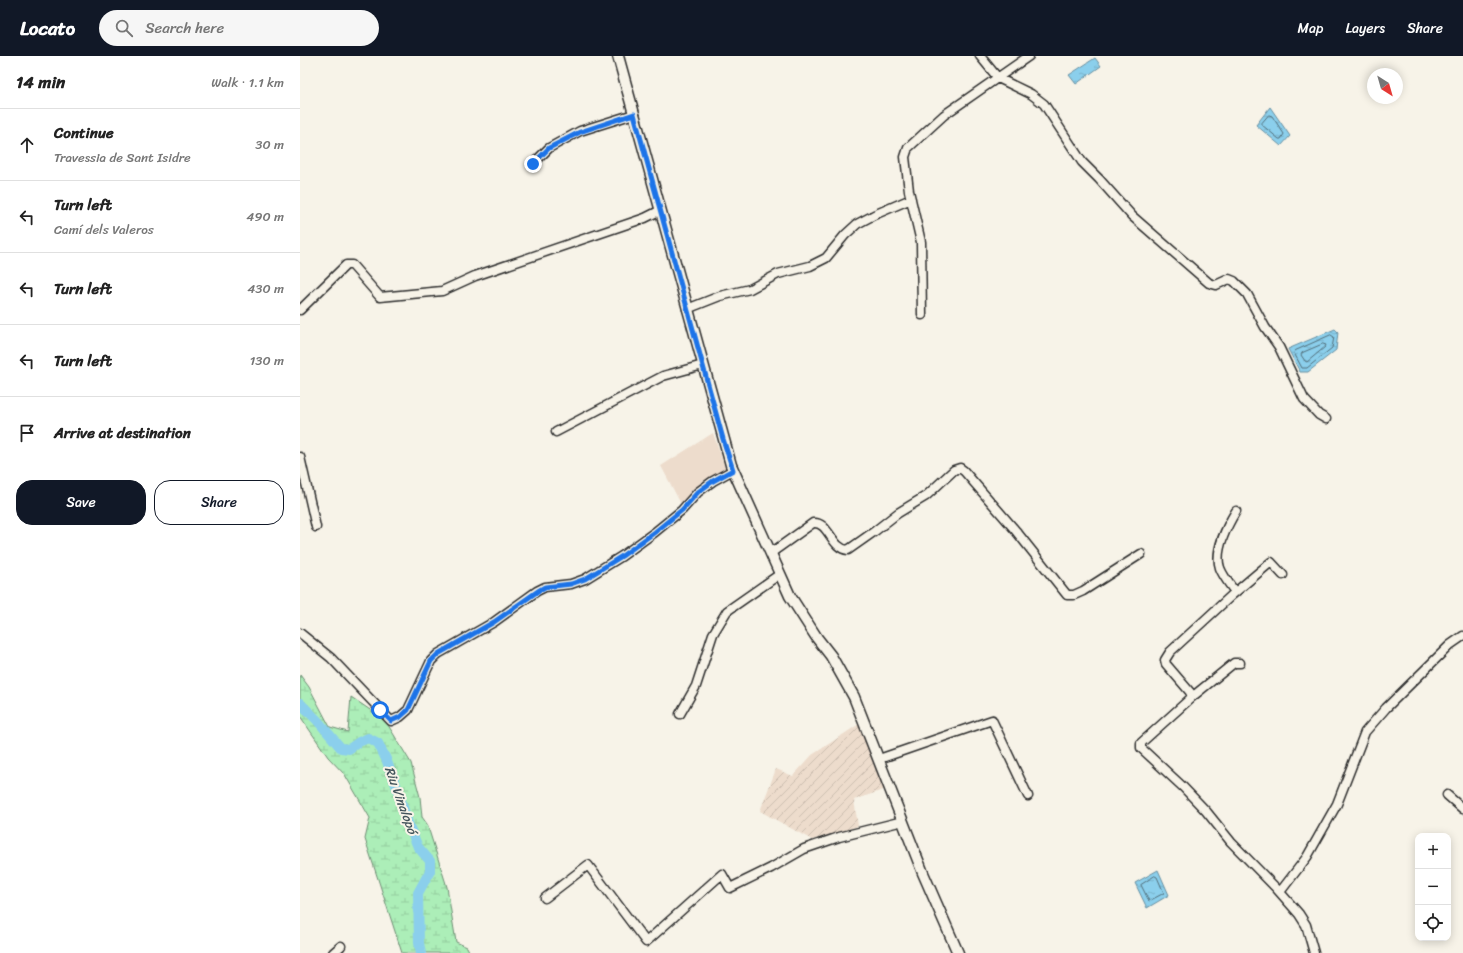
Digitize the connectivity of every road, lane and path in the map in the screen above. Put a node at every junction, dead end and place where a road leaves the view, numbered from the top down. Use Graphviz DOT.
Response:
graph roads {
  1 [pos="618,56"];
  2 [pos="980,56"];
  3 [pos="1029,56"];
  4 [pos="998,78"];
  5 [pos="634,114"];
  6 [pos="533,164"];
  7 [pos="911,199"];
  8 [pos="661,210"];
  9 [pos="687,309"];
  10 [pos="300,310"];
  11 [pos="922,315"];
  12 [pos="702,366"];
  13 [pos="1326,419"];
  14 [pos="556,432"];
  15 [pos="300,457"];
  16 [pos="733,470"];
  17 [pos="1236,511"];
  18 [pos="316,527"];
  19 [pos="771,553"];
  20 [pos="1141,554"];
  21 [pos="780,574"];
  22 [pos="1283,575"];
  23 [pos="1235,592"];
  24 [pos="300,633"];
  25 [pos="1463,636"];
  26 [pos="1240,663"];
  27 [pos="1192,697"];
  28 [pos="680,714"];
  29 [pos="880,759"];
  30 [pos="1447,795"];
  31 [pos="1028,796"];
  32 [pos="1463,810"];
  33 [pos="903,821"];
  34 [pos="1280,892"];
  35 [pos="545,898"];
  36 [pos="341,946"];
  37 [pos="333,953"];
  38 [pos="958,953"];
  39 [pos="1314,953"];
  1 -- 5 [label="main road"];
  2 -- 4 [label="street"];
  3 -- 4 [label="street"];
  4 -- 7 [label="street"];
  4 -- 13 [label="street"];
  5 -- 6 [label="street"];
  5 -- 8 [label="main road"];
  7 -- 9 [label="street"];
  7 -- 11 [label="street"];
  8 -- 9 [label="main road"];
  8 -- 10 [label="street"];
  9 -- 12 [label="main road"];
  12 -- 14 [label="street"];
  12 -- 16 [label="main road"];
  15 -- 18 [label="street"];
  16 -- 19 [label="main road"];
  16 -- 24 [label="street"];
  17 -- 23 [label="street"];
  19 -- 20 [label="street"];
  19 -- 21 [label="main road"];
  21 -- 28 [label="street"];
  21 -- 29 [label="main road"];
  22 -- 23 [label="street"];
  23 -- 27 [label="street"];
  25 -- 34 [label="street"];
  26 -- 27 [label="street"];
  27 -- 34 [label="street"];
  29 -- 31 [label="street"];
  29 -- 33 [label="main road"];
  30 -- 32 [label="street"];
  33 -- 35 [label="street"];
  33 -- 38 [label="main road"];
  34 -- 39 [label="street"];
  36 -- 37 [label="street"];
}
